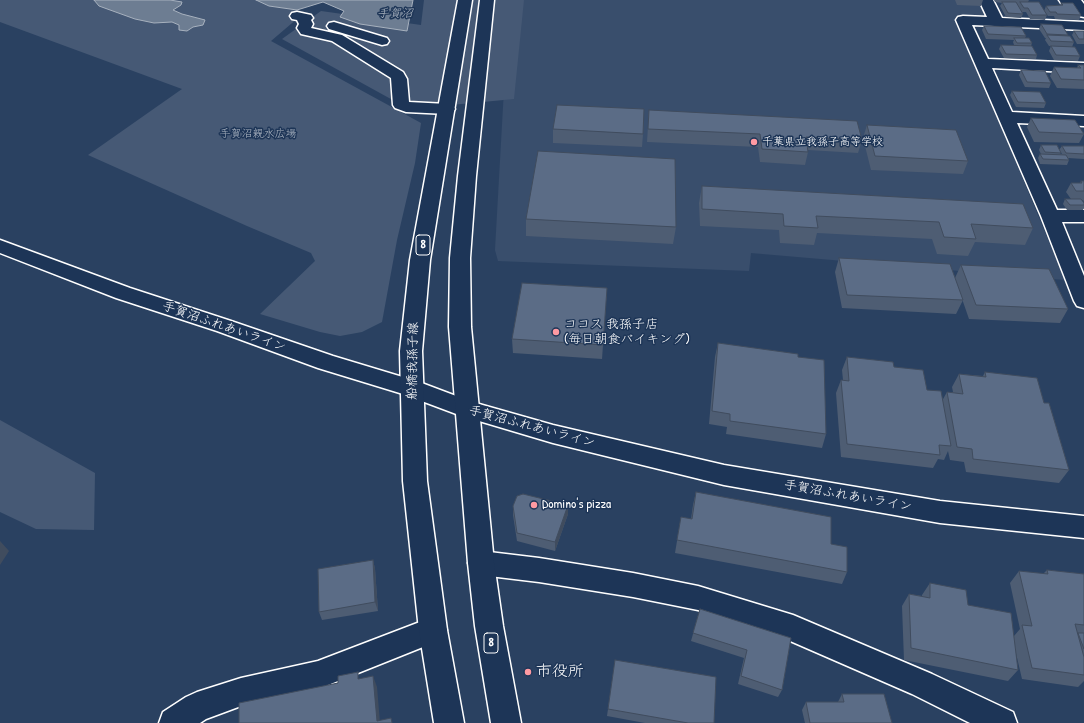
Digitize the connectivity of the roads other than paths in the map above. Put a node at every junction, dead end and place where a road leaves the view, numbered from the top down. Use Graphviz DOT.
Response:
graph roads {
  1 [pos="465,0"];
  2 [pos="487,0"];
  3 [pos="986,0"];
  4 [pos="1066,0"];
  5 [pos="1084,13"];
  6 [pos="997,22"];
  7 [pos="1084,26"];
  8 [pos="382,41"];
  9 [pos="983,63"];
  10 [pos="1084,68"];
  11 [pos="448,106"];
  12 [pos="1006,117"];
  13 [pos="1084,121"];
  14 [pos="1050,216"];
  15 [pos="1084,216"];
  16 [pos="0,246"];
  17 [pos="1084,298"];
  18 [pos="410,388"];
  19 [pos="467,409"];
  20 [pos="1084,527"];
  21 [pos="481,563"];
  22 [pos="433,630"];
  23 [pos="174,723"];
  24 [pos="450,723"];
  25 [pos="506,723"];
  26 [pos="1002,723"];
  1 -- 11 [label="street, 船橋我孫子線 / 8"];
  2 -- 19 [label="street, 8"];
  3 -- 6 [label="street"];
  4 -- 5 [label="street"];
  6 -- 7 [label="street"];
  6 -- 9 [label="street"];
  8 -- 11 [label="street"];
  9 -- 10 [label="street"];
  9 -- 12 [label="street"];
  11 -- 18 [label="street, 船橋我孫子線 / 8"];
  12 -- 13 [label="street"];
  12 -- 14 [label="street"];
  14 -- 15 [label="street"];
  14 -- 17 [label="street"];
  16 -- 18 [label="street, 手賀沼ふれあいライン"];
  18 -- 19 [label="street, 手賀沼ふれあいライン"];
  18 -- 22 [label="street, 船橋我孫子線 / 8"];
  19 -- 20 [label="street, 手賀沼ふれあいライン"];
  19 -- 21 [label="street, 8"];
  21 -- 25 [label="street, 8"];
  21 -- 26 [label="street"];
  22 -- 23 [label="street"];
  22 -- 24 [label="street, 船橋我孫子線 / 8"];
}
